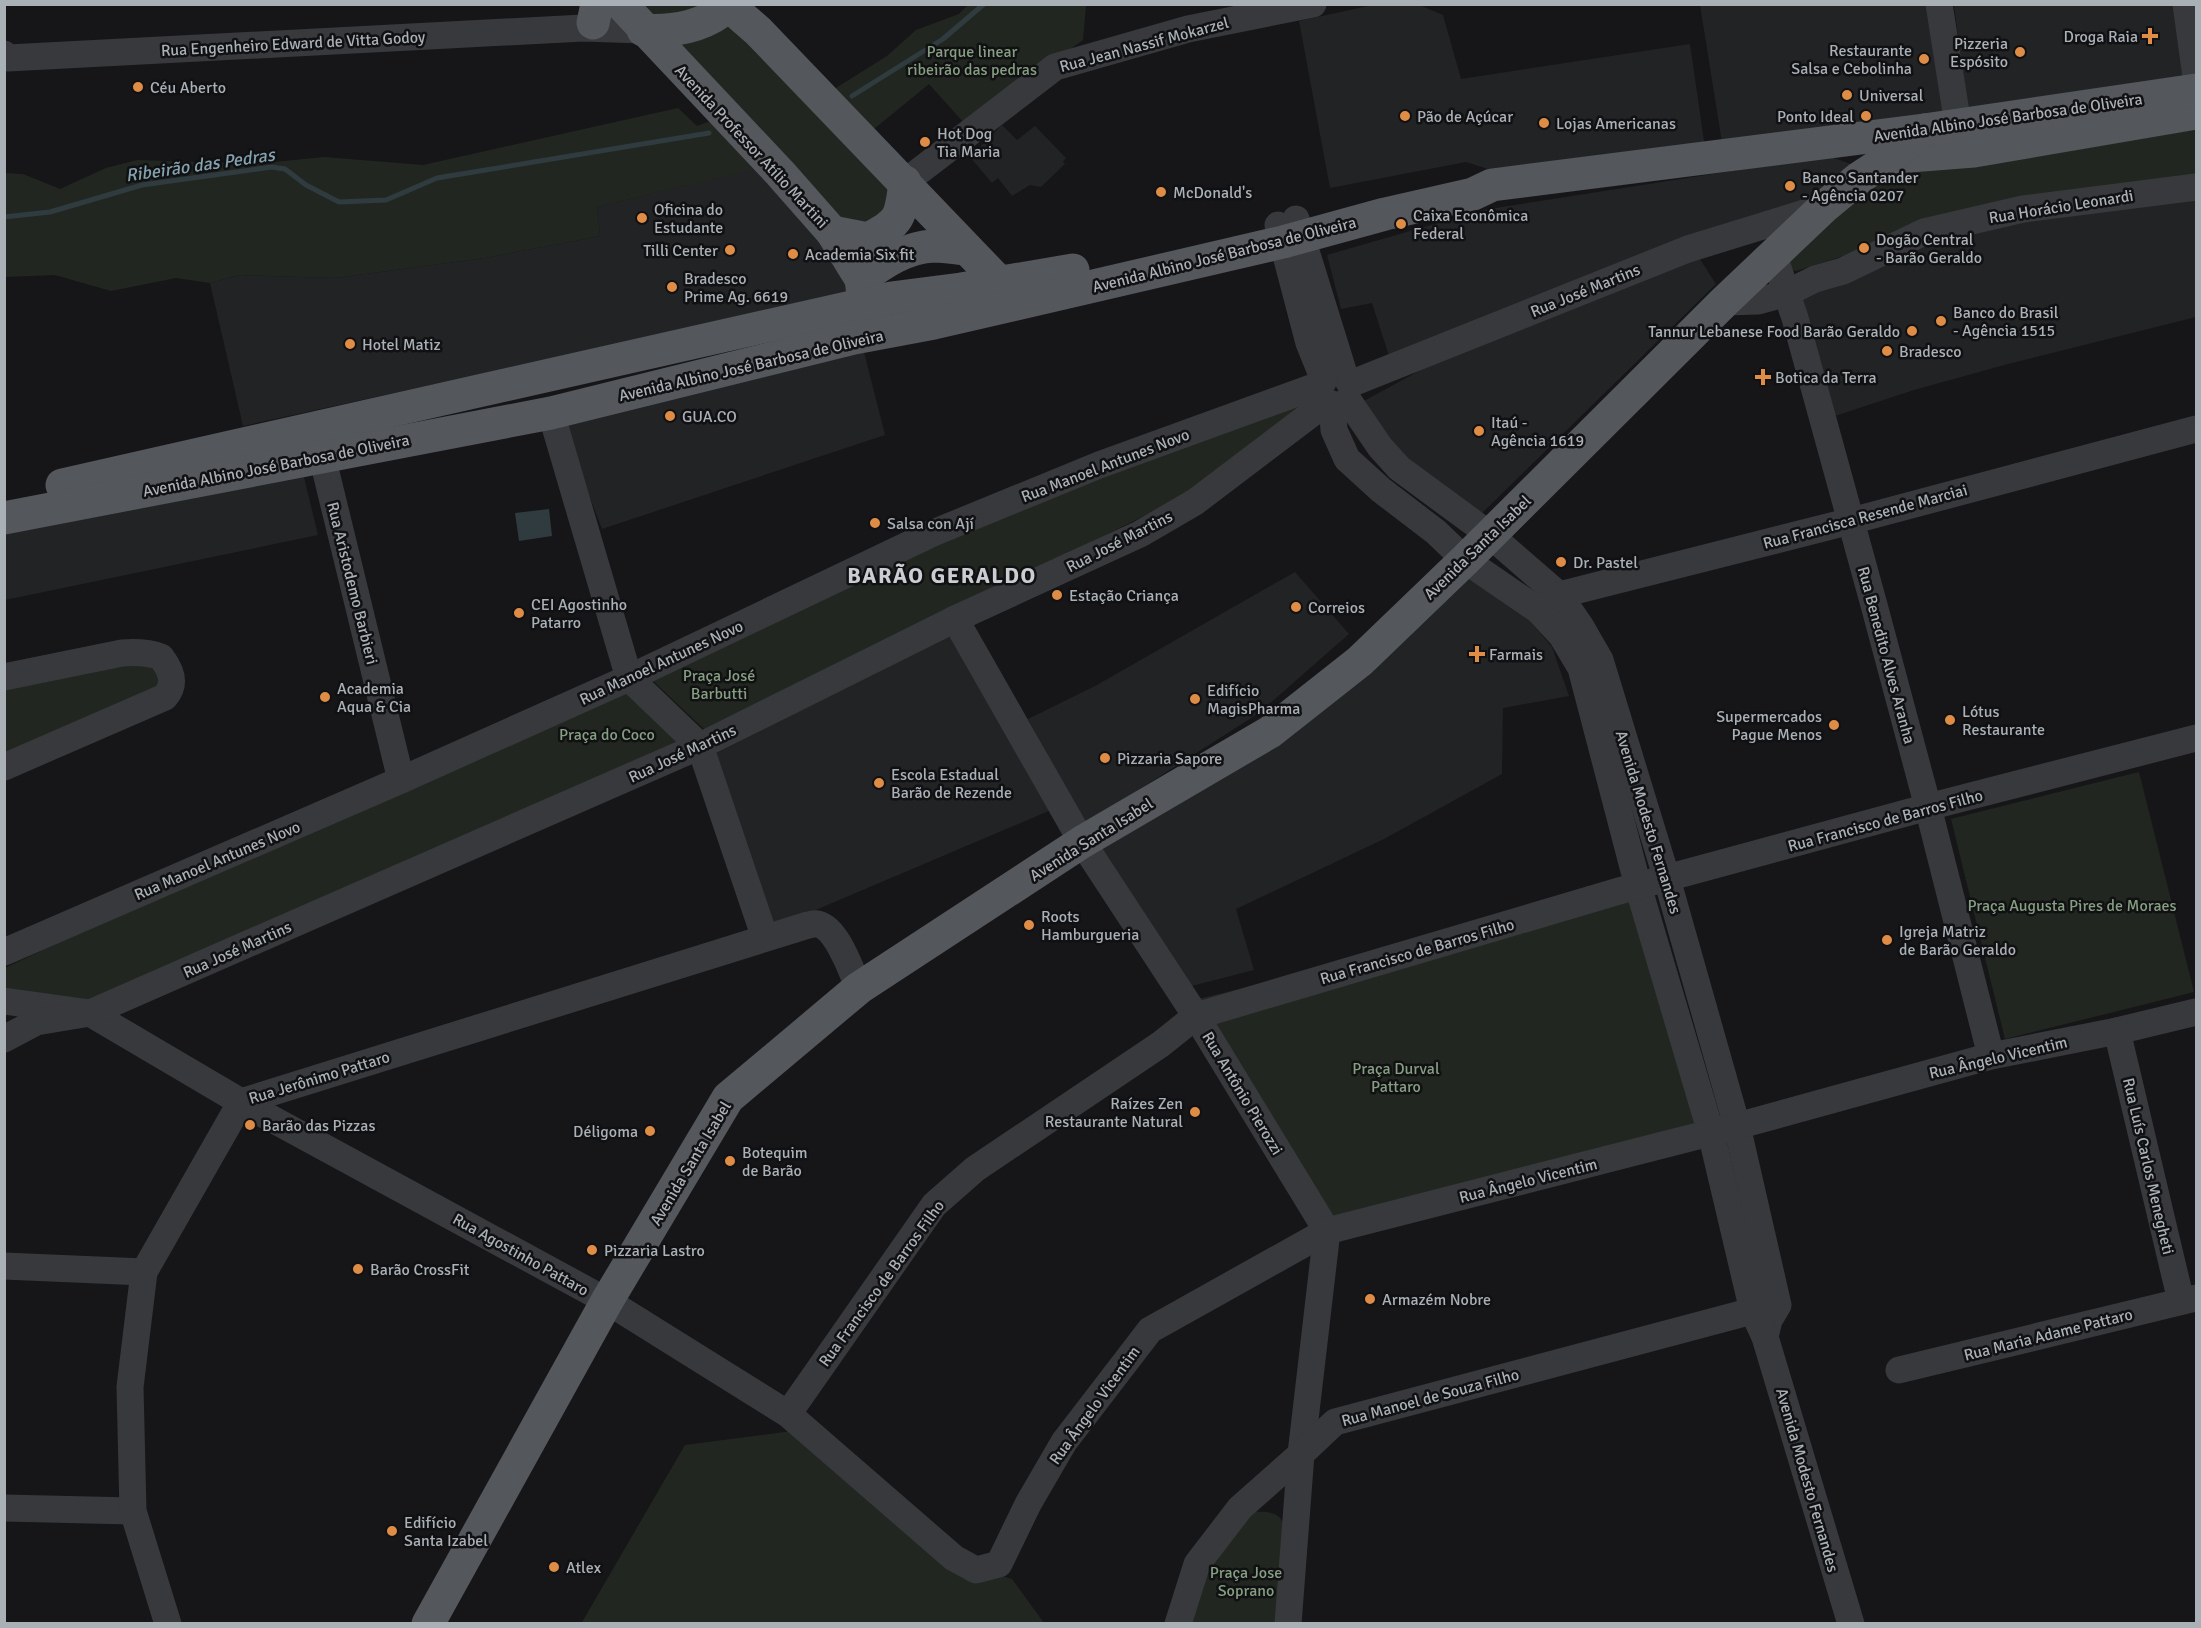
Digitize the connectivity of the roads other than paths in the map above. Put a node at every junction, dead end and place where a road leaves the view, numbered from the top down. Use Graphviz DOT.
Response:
graph roads {
  1 [pos="1313,4"];
  2 [pos="1939,4"];
  3 [pos="2186,4"];
  4 [pos="739,10"];
  5 [pos="613,15"];
  6 [pos="4,54"];
  7 [pos="2196,77"];
  8 [pos="2196,90"];
  9 [pos="2196,113"];
  10 [pos="1958,125"];
  11 [pos="1924,130"];
  12 [pos="1820,142"];
  13 [pos="1888,159"];
  14 [pos="905,182"];
  15 [pos="2196,187"];
  16 [pos="1824,207"];
  17 [pos="1290,231"];
  18 [pos="832,232"];
  19 [pos="1773,256"];
  20 [pos="983,265"];
  21 [pos="962,289"];
  22 [pos="1786,294"];
  23 [pos="1724,302"];
  24 [pos="865,306"];
  25 [pos="934,323"];
  26 [pos="1335,390"];
  27 [pos="551,413"];
  28 [pos="2196,429"];
  29 [pos="322,456"];
  30 [pos="4,497"];
  31 [pos="4,518"];
  32 [pos="1851,521"];
  33 [pos="1490,535"];
  34 [pos="1465,560"];
  35 [pos="1548,603"];
  36 [pos="955,619"];
  37 [pos="4,678"];
  38 [pos="629,678"];
  39 [pos="2196,738"];
  40 [pos="700,747"];
  41 [pos="4,767"];
  42 [pos="401,780"];
  43 [pos="1928,807"];
  44 [pos="1082,842"];
  45 [pos="1667,879"];
  46 [pos="1638,886"];
  47 [pos="765,938"];
  48 [pos="4,952"];
  49 [pos="859,988"];
  50 [pos="4,1000"];
  51 [pos="2196,1012"];
  52 [pos="90,1013"];
  53 [pos="1196,1016"];
  54 [pos="2117,1031"];
  55 [pos="4,1039"];
  56 [pos="1991,1056"];
  57 [pos="241,1102"];
  58 [pos="1737,1126"];
  59 [pos="1711,1133"];
  60 [pos="1327,1231"];
  61 [pos="4,1266"];
  62 [pos="144,1272"];
  63 [pos="2189,1299"];
  64 [pos="607,1301"];
  65 [pos="1766,1308"];
  66 [pos="1899,1370"];
  67 [pos="788,1413"];
  68 [pos="1301,1454"];
  69 [pos="4,1508"];
  70 [pos="133,1511"];
  71 [pos="999,1564"];
  72 [pos="168,1623"];
  73 [pos="428,1623"];
  74 [pos="1178,1623"];
  75 [pos="1288,1623"];
  76 [pos="1851,1623"];
  1 -- 14 [label="street, Rua Jean Nassif Mokarzel"];
  2 -- 10 [label="street"];
  3 -- 7 [label="street"];
  4 -- 5 [label="main road"];
  4 -- 14 [label="main road"];
  5 -- 6 [label="street, Rua Engenheiro Edward de Vitta Godoy"];
  5 -- 18 [label="main road, Avenida Professor Atílio Martini"];
  8 -- 10 [label="main road, Avenida Albino José Barbosa de Oliveira"];
  9 -- 13 [label="main road, Avenida Albino José Barbosa de Oliveira"];
  10 -- 11 [label="main road, Avenida Albino José Barbosa de Oliveira"];
  11 -- 12 [label="main road, Avenida Albino José Barbosa de Oliveira"];
  11 -- 13 [label="main road, Avenida Santa Isabel"];
  12 -- 13 [label="main road, Avenida Albino José Barbosa de Oliveira"];
  12 -- 17 [label="main road, Avenida Albino José Barbosa de Oliveira"];
  13 -- 16 [label="main road, Avenida Santa Isabel"];
  14 -- 18 [label="main road"];
  14 -- 20 [label="main road"];
  15 -- 22 [label="street, Rua Horácio Leonardi"];
  16 -- 19 [label="main road, Avenida Santa Isabel"];
  16 -- 26 [label="street, Rua José Martins"];
  17 -- 20 [label="main road, Avenida Albino José Barbosa de Oliveira"];
  17 -- 25 [label="main road, Avenida Albino José Barbosa de Oliveira"];
  17 -- 26 [label="street, Avenida Modesto Fernandes"];
  18 -- 24 [label="main road, Avenida Professor Atílio Martini"];
  19 -- 22 [label="street, Rua Benedito Alves Aranha"];
  19 -- 23 [label="main road, Avenida Santa Isabel"];
  20 -- 21 [label="main road, Avenida Albino José Barbosa de Oliveira"];
  20 -- 24 [label="main road"];
  21 -- 24 [label="main road, Avenida Albino José Barbosa de Oliveira"];
  21 -- 25 [label="main road"];
  22 -- 23 [label="street, Rua Horácio Leonardi"];
  22 -- 32 [label="street, Rua Benedito Alves Aranha"];
  23 -- 33 [label="main road, Avenida Santa Isabel"];
  24 -- 25 [label="main road, Avenida Albino José Barbosa de Oliveira"];
  24 -- 27 [label="main road, Avenida Albino José Barbosa de Oliveira"];
  24 -- 30 [label="main road, Avenida Albino José Barbosa de Oliveira"];
  26 -- 33 [label="street, Avenida Modesto Fernandes"];
  26 -- 34 [label="street, Avenida Modesto Fernandes"];
  26 -- 36 [label="street, Rua José Martins"];
  26 -- 38 [label="street, Rua Manoel Antunes Novo"];
  27 -- 29 [label="main road, Avenida Albino José Barbosa de Oliveira"];
  27 -- 38 [label="street"];
  28 -- 32 [label="street, Rua Francisca Resende Marciai"];
  29 -- 31 [label="main road, Avenida Albino José Barbosa de Oliveira"];
  29 -- 42 [label="street, Rua Aristodemo Barbieri"];
  32 -- 35 [label="street, Rua Francisca Resende Marciai"];
  32 -- 43 [label="street, Rua Benedito Alves Aranha"];
  33 -- 34 [label="main road, Avenida Santa Isabel"];
  33 -- 35 [label="street, Avenida Modesto Fernandes"];
  34 -- 35 [label="street, Avenida Modesto Fernandes"];
  34 -- 44 [label="main road, Avenida Santa Isabel"];
  35 -- 45 [label="street, Avenida Modesto Fernandes"];
  35 -- 46 [label="street, Avenida Modesto Fernandes"];
  36 -- 40 [label="street, Rua José Martins"];
  36 -- 44 [label="street, Rua Antônio Pierozzi"];
  37 -- 41 [label="street"];
  38 -- 40 [label="street"];
  38 -- 42 [label="street, Rua Manoel Antunes Novo"];
  39 -- 43 [label="street, Rua Francisco de Barros Filho"];
  40 -- 47 [label="street"];
  40 -- 52 [label="street, Rua José Martins"];
  42 -- 48 [label="street, Rua Manoel Antunes Novo"];
  43 -- 45 [label="street, Rua Francisco de Barros Filho"];
  43 -- 56 [label="street, Rua Benedito Alves Aranha"];
  44 -- 49 [label="main road, Avenida Santa Isabel"];
  44 -- 53 [label="street, Rua Antônio Pierozzi"];
  45 -- 46 [label="street, Rua Francisco de Barros Filho"];
  45 -- 58 [label="street, Avenida Modesto Fernandes"];
  46 -- 53 [label="street, Rua Francisco de Barros Filho"];
  46 -- 59 [label="street, Avenida Modesto Fernandes"];
  47 -- 49 [label="street, Rua Jerônimo Pattaro"];
  47 -- 57 [label="street, Rua Jerônimo Pattaro"];
  49 -- 64 [label="main road, Avenida Santa Isabel"];
  50 -- 52 [label="street, Rua Agostinho Pattaro"];
  51 -- 54 [label="street, Rua Ângelo Vicentim"];
  52 -- 55 [label="street, Rua José Martins"];
  52 -- 57 [label="street, Rua Agostinho Pattaro"];
  53 -- 60 [label="street, Rua Antônio Pierozzi"];
  53 -- 67 [label="street, Rua Francisco de Barros Filho"];
  54 -- 56 [label="street, Rua Ângelo Vicentim"];
  54 -- 63 [label="street, Rua Luís Carlos Menegheti"];
  56 -- 58 [label="street, Rua Ângelo Vicentim"];
  57 -- 62 [label="street, Rua Jerônimo Pattaro"];
  57 -- 64 [label="street, Rua Agostinho Pattaro"];
  58 -- 59 [label="street, Rua Ângelo Vicentim"];
  58 -- 65 [label="street, Avenida Modesto Fernandes"];
  59 -- 60 [label="street, Rua Ângelo Vicentim"];
  59 -- 65 [label="street, Avenida Modesto Fernandes"];
  60 -- 68 [label="street"];
  60 -- 71 [label="street, Rua Ângelo Vicentim"];
  61 -- 62 [label="street"];
  62 -- 70 [label="street, Rua Jerônimo Pattaro"];
  63 -- 66 [label="street, Rua Maria Adame Pattaro"];
  64 -- 67 [label="street, Rua Agostinho Pattaro"];
  64 -- 73 [label="main road, Avenida Santa Isabel"];
  65 -- 68 [label="street, Rua Manoel de Souza Filho"];
  65 -- 76 [label="street, Avenida Modesto Fernandes"];
  67 -- 71 [label="street, Rua Agostinho Pattaro"];
  68 -- 74 [label="street, Rua Manoel de Souza Filho"];
  68 -- 75 [label="street"];
  69 -- 70 [label="street"];
  70 -- 72 [label="street, Rua Jerônimo Pattaro"];
}
